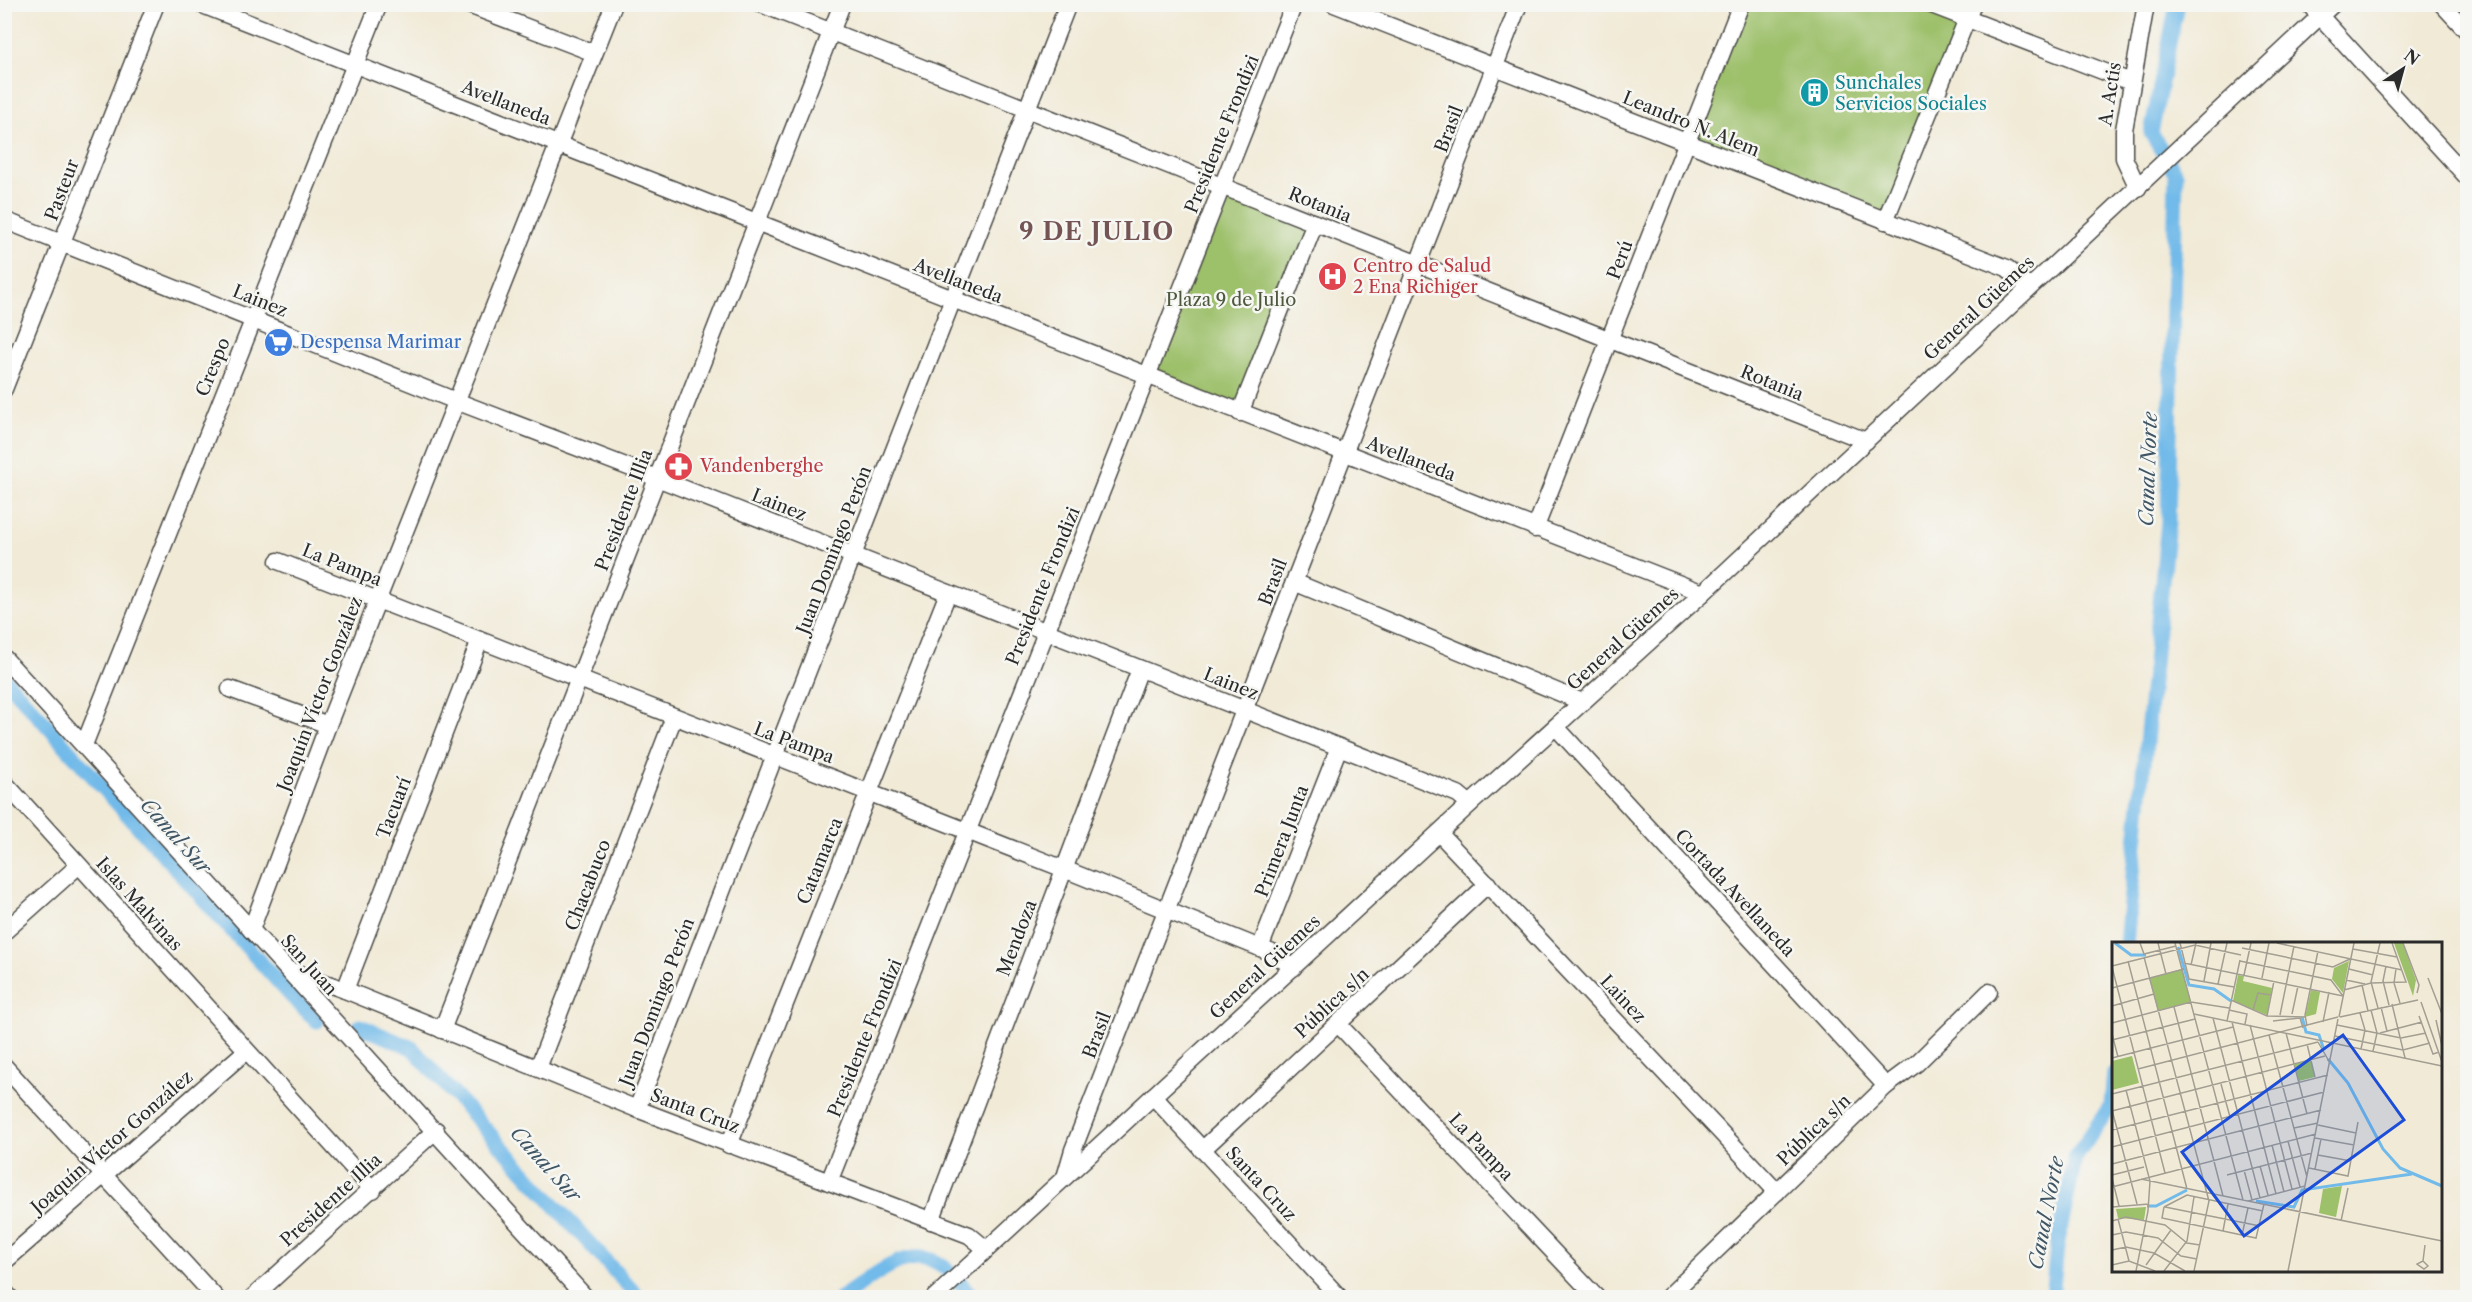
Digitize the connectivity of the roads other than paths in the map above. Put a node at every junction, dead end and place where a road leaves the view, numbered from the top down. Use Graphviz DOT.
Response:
graph roads {
  1 [pos="156,4"];
  2 [pos="200,4"];
  3 [pos="379,4"];
  4 [pos="466,4"];
  5 [pos="614,4"];
  6 [pos="761,4"];
  7 [pos="842,4"];
  8 [pos="1068,4"];
  9 [pos="1294,4"];
  10 [pos="1334,4"];
  11 [pos="1519,4"];
  12 [pos="1741,4"];
  13 [pos="1929,4"];
  14 [pos="2146,4"];
  15 [pos="2333,4"];
  16 [pos="2442,4"];
  17 [pos="2315,11"];
  18 [pos="1970,12"];
  19 [pos="831,32"];
  20 [pos="2468,32"];
  21 [pos="594,53"];
  22 [pos="355,65"];
  23 [pos="1494,68"];
  24 [pos="2131,82"];
  25 [pos="1027,110"];
  26 [pos="1687,143"];
  27 [pos="558,144"];
  28 [pos="2468,177"];
  29 [pos="1222,187"];
  30 [pos="2138,188"];
  31 [pos="4,220"];
  32 [pos="1885,221"];
  33 [pos="1315,223"];
  34 [pos="757,224"];
  35 [pos="62,243"];
  36 [pos="1417,265"];
  37 [pos="2029,287"];
  38 [pos="953,300"];
  39 [pos="253,319"];
  40 [pos="1610,339"];
  41 [pos="1147,376"];
  42 [pos="4,389"];
  43 [pos="456,402"];
  44 [pos="1240,413"];
  45 [pos="1866,441"];
  46 [pos="1344,454"];
  47 [pos="657,478"];
  48 [pos="1535,529"];
  49 [pos="853,555"];
  50 [pos="278,561"];
  51 [pos="1294,582"];
  52 [pos="948,593"];
  53 [pos="1703,593"];
  54 [pos="378,601"];
  55 [pos="1046,632"];
  56 [pos="480,640"];
  57 [pos="4,658"];
  58 [pos="1140,669"];
  59 [pos="579,678"];
  60 [pos="230,689"];
  61 [pos="1582,702"];
  62 [pos="1245,710"];
  63 [pos="674,717"];
  64 [pos="328,725"];
  65 [pos="1556,727"];
  66 [pos="84,745"];
  67 [pos="1339,747"];
  68 [pos="774,756"];
  69 [pos="4,782"];
  70 [pos="868,793"];
  71 [pos="1470,804"];
  72 [pos="968,832"];
  73 [pos="1439,832"];
  74 [pos="78,866"];
  75 [pos="1064,869"];
  76 [pos="1488,884"];
  77 [pos="1166,910"];
  78 [pos="250,930"];
  79 [pos="4,932"];
  80 [pos="1260,948"];
  81 [pos="1293,968"];
  82 [pos="288,970"];
  83 [pos="345,990"];
  84 [pos="1989,992"];
  85 [pos="1338,1024"];
  86 [pos="442,1029"];
  87 [pos="246,1051"];
  88 [pos="4,1066"];
  89 [pos="538,1068"];
  90 [pos="1886,1086"];
  91 [pos="1153,1096"];
  92 [pos="637,1109"];
  93 [pos="435,1130"];
  94 [pos="729,1145"];
  95 [pos="1202,1150"];
  96 [pos="103,1174"];
  97 [pos="1066,1175"];
  98 [pos="829,1182"];
  99 [pos="373,1190"];
  100 [pos="1777,1192"];
  101 [pos="931,1221"];
  102 [pos="986,1249"];
  103 [pos="4,1262"];
  104 [pos="4,1291"];
  105 [pos="938,1294"];
  106 [pos="10,1298"];
  107 [pos="216,1298"];
  108 [pos="252,1298"];
  109 [pos="586,1298"];
  110 [pos="1340,1298"];
  111 [pos="1597,1298"];
  112 [pos="1667,1298"];
  1 -- 35 [label="street, Pasteur"];
  2 -- 22 [label="street, Avellaneda"];
  3 -- 22 [label="street, Crespo"];
  4 -- 21 [label="street"];
  5 -- 21 [label="street, Joaquín Víctor González"];
  6 -- 19 [label="street, Rotania"];
  7 -- 19 [label="street, Presidente Illia"];
  8 -- 25 [label="street, Juan Domingo Perón"];
  9 -- 29 [label="street, Presidente Frondizi"];
  10 -- 23 [label="street, Leandro N. Alem"];
  11 -- 23 [label="street, Brasil"];
  12 -- 26 [label="street, Perú"];
  13 -- 18 [label="street"];
  14 -- 24 [label="street, A. Actis"];
  15 -- 17 [label="street, General Güemes"];
  16 -- 20 [label="street"];
  17 -- 28 [label="street"];
  17 -- 30 [label="street, General Güemes"];
  18 -- 24 [label="street"];
  18 -- 32 [label="street"];
  19 -- 25 [label="street, Rotania"];
  19 -- 34 [label="street, Presidente Illia"];
  21 -- 27 [label="street, Joaquín Víctor González"];
  22 -- 27 [label="street, Avellaneda"];
  22 -- 39 [label="street, Crespo"];
  23 -- 26 [label="street, Leandro N. Alem"];
  23 -- 36 [label="street, Brasil"];
  24 -- 30 [label="street, A. Actis"];
  25 -- 29 [label="street, Rotania"];
  25 -- 38 [label="street, Juan Domingo Perón"];
  26 -- 32 [label="street, Leandro N. Alem"];
  26 -- 40 [label="street, Perú"];
  27 -- 34 [label="street, Avellaneda"];
  27 -- 43 [label="street, Joaquín Víctor González"];
  29 -- 33 [label="street, Rotania"];
  29 -- 41 [label="street, Presidente Frondizi"];
  30 -- 37 [label="street, General Güemes"];
  31 -- 35 [label="street, Lainez"];
  32 -- 37 [label="street, Leandro N. Alem"];
  33 -- 36 [label="street, Rotania"];
  33 -- 44 [label="street"];
  34 -- 38 [label="street, Avellaneda"];
  34 -- 47 [label="street, Presidente Illia"];
  35 -- 39 [label="street, Lainez"];
  35 -- 42 [label="street, Pasteur"];
  36 -- 40 [label="street, Rotania"];
  36 -- 46 [label="street, Brasil"];
  37 -- 45 [label="street, General Güemes"];
  38 -- 41 [label="street, Avellaneda"];
  38 -- 49 [label="street, Juan Domingo Perón"];
  39 -- 43 [label="street, Lainez"];
  39 -- 66 [label="street, Crespo"];
  40 -- 45 [label="street, Rotania"];
  40 -- 48 [label="street, Perú"];
  41 -- 44 [label="street, Avellaneda"];
  41 -- 55 [label="street, Presidente Frondizi"];
  43 -- 47 [label="street, Lainez"];
  43 -- 54 [label="street, Joaquín Víctor González"];
  44 -- 46 [label="street, Avellaneda"];
  45 -- 53 [label="street, General Güemes"];
  46 -- 48 [label="street, Avellaneda"];
  46 -- 51 [label="street, Brasil"];
  47 -- 49 [label="street, Lainez"];
  47 -- 59 [label="street, Presidente Illia"];
  48 -- 53 [label="street, Avellaneda"];
  49 -- 52 [label="street, Lainez"];
  49 -- 68 [label="street, Juan Domingo Perón"];
  50 -- 54 [label="street, La Pampa"];
  51 -- 61 [label="street"];
  51 -- 62 [label="street, Brasil"];
  52 -- 55 [label="street, Lainez"];
  52 -- 70 [label="street, Catamarca"];
  53 -- 61 [label="street, General Güemes"];
  54 -- 56 [label="street, La Pampa"];
  54 -- 64 [label="street, Joaquín Víctor González"];
  55 -- 58 [label="street, Lainez"];
  55 -- 72 [label="street, Presidente Frondizi"];
  56 -- 59 [label="street, La Pampa"];
  56 -- 83 [label="street, Tacuarí"];
  57 -- 66 [label="street, San Juan"];
  58 -- 62 [label="street, Lainez"];
  58 -- 75 [label="street, Mendoza"];
  59 -- 63 [label="street, La Pampa"];
  59 -- 86 [label="street, Presidente Illia"];
  60 -- 64 [label="street"];
  61 -- 65 [label="street, General Güemes"];
  62 -- 67 [label="street, Lainez"];
  62 -- 77 [label="street, Brasil"];
  63 -- 68 [label="street, La Pampa"];
  63 -- 89 [label="street, Chacabuco"];
  64 -- 78 [label="street, Joaquín Víctor González"];
  65 -- 71 [label="street, General Güemes"];
  65 -- 90 [label="street, Cortada Avellaneda"];
  66 -- 78 [label="street, San Juan"];
  67 -- 71 [label="street, Lainez"];
  67 -- 80 [label="street, Primera Junta"];
  68 -- 70 [label="street, La Pampa"];
  68 -- 92 [label="street, Juan Domingo Perón"];
  69 -- 74 [label="street, Islas Malvinas"];
  70 -- 72 [label="street, La Pampa"];
  70 -- 94 [label="street, Catamarca"];
  71 -- 73 [label="street, General Güemes"];
  72 -- 75 [label="street, La Pampa"];
  72 -- 98 [label="street, Presidente Frondizi"];
  73 -- 76 [label="street, Lainez"];
  73 -- 81 [label="street, General Güemes"];
  74 -- 79 [label="street"];
  74 -- 87 [label="street, Islas Malvinas"];
  75 -- 77 [label="street, La Pampa"];
  75 -- 101 [label="street, Mendoza"];
  76 -- 85 [label="street, Pública s/n"];
  76 -- 100 [label="street, Lainez"];
  77 -- 80 [label="street, La Pampa"];
  77 -- 97 [label="street, Brasil"];
  78 -- 82 [label="street, San Juan"];
  80 -- 81 [label="street, La Pampa"];
  81 -- 91 [label="street, General Güemes"];
  82 -- 83 [label="street, Santa Cruz"];
  82 -- 93 [label="street, San Juan"];
  83 -- 86 [label="street, Santa Cruz"];
  84 -- 90 [label="street, Pública s/n"];
  85 -- 95 [label="street, Pública s/n"];
  85 -- 111 [label="street, La Pampa"];
  86 -- 89 [label="street, Santa Cruz"];
  87 -- 96 [label="street, Joaquín Víctor González"];
  87 -- 99 [label="street, Islas Malvinas"];
  88 -- 96 [label="street"];
  89 -- 92 [label="street, Santa Cruz"];
  90 -- 100 [label="street, Pública s/n"];
  91 -- 95 [label="street, Santa Cruz"];
  91 -- 97 [label="street, General Güemes"];
  92 -- 94 [label="street, Santa Cruz"];
  93 -- 99 [label="street, Presidente Illia"];
  93 -- 109 [label="street, San Juan"];
  94 -- 98 [label="street, Santa Cruz"];
  95 -- 110 [label="street, Santa Cruz"];
  96 -- 103 [label="street, Joaquín Víctor González"];
  96 -- 107 [label="street"];
  97 -- 102 [label="street, General Güemes"];
  98 -- 101 [label="street, Santa Cruz"];
  99 -- 108 [label="street, Presidente Illia"];
  100 -- 112 [label="street, Pública s/n"];
  101 -- 102 [label="street, Santa Cruz"];
  102 -- 105 [label="street, General Güemes"];
  104 -- 106 [label="street"];
}
